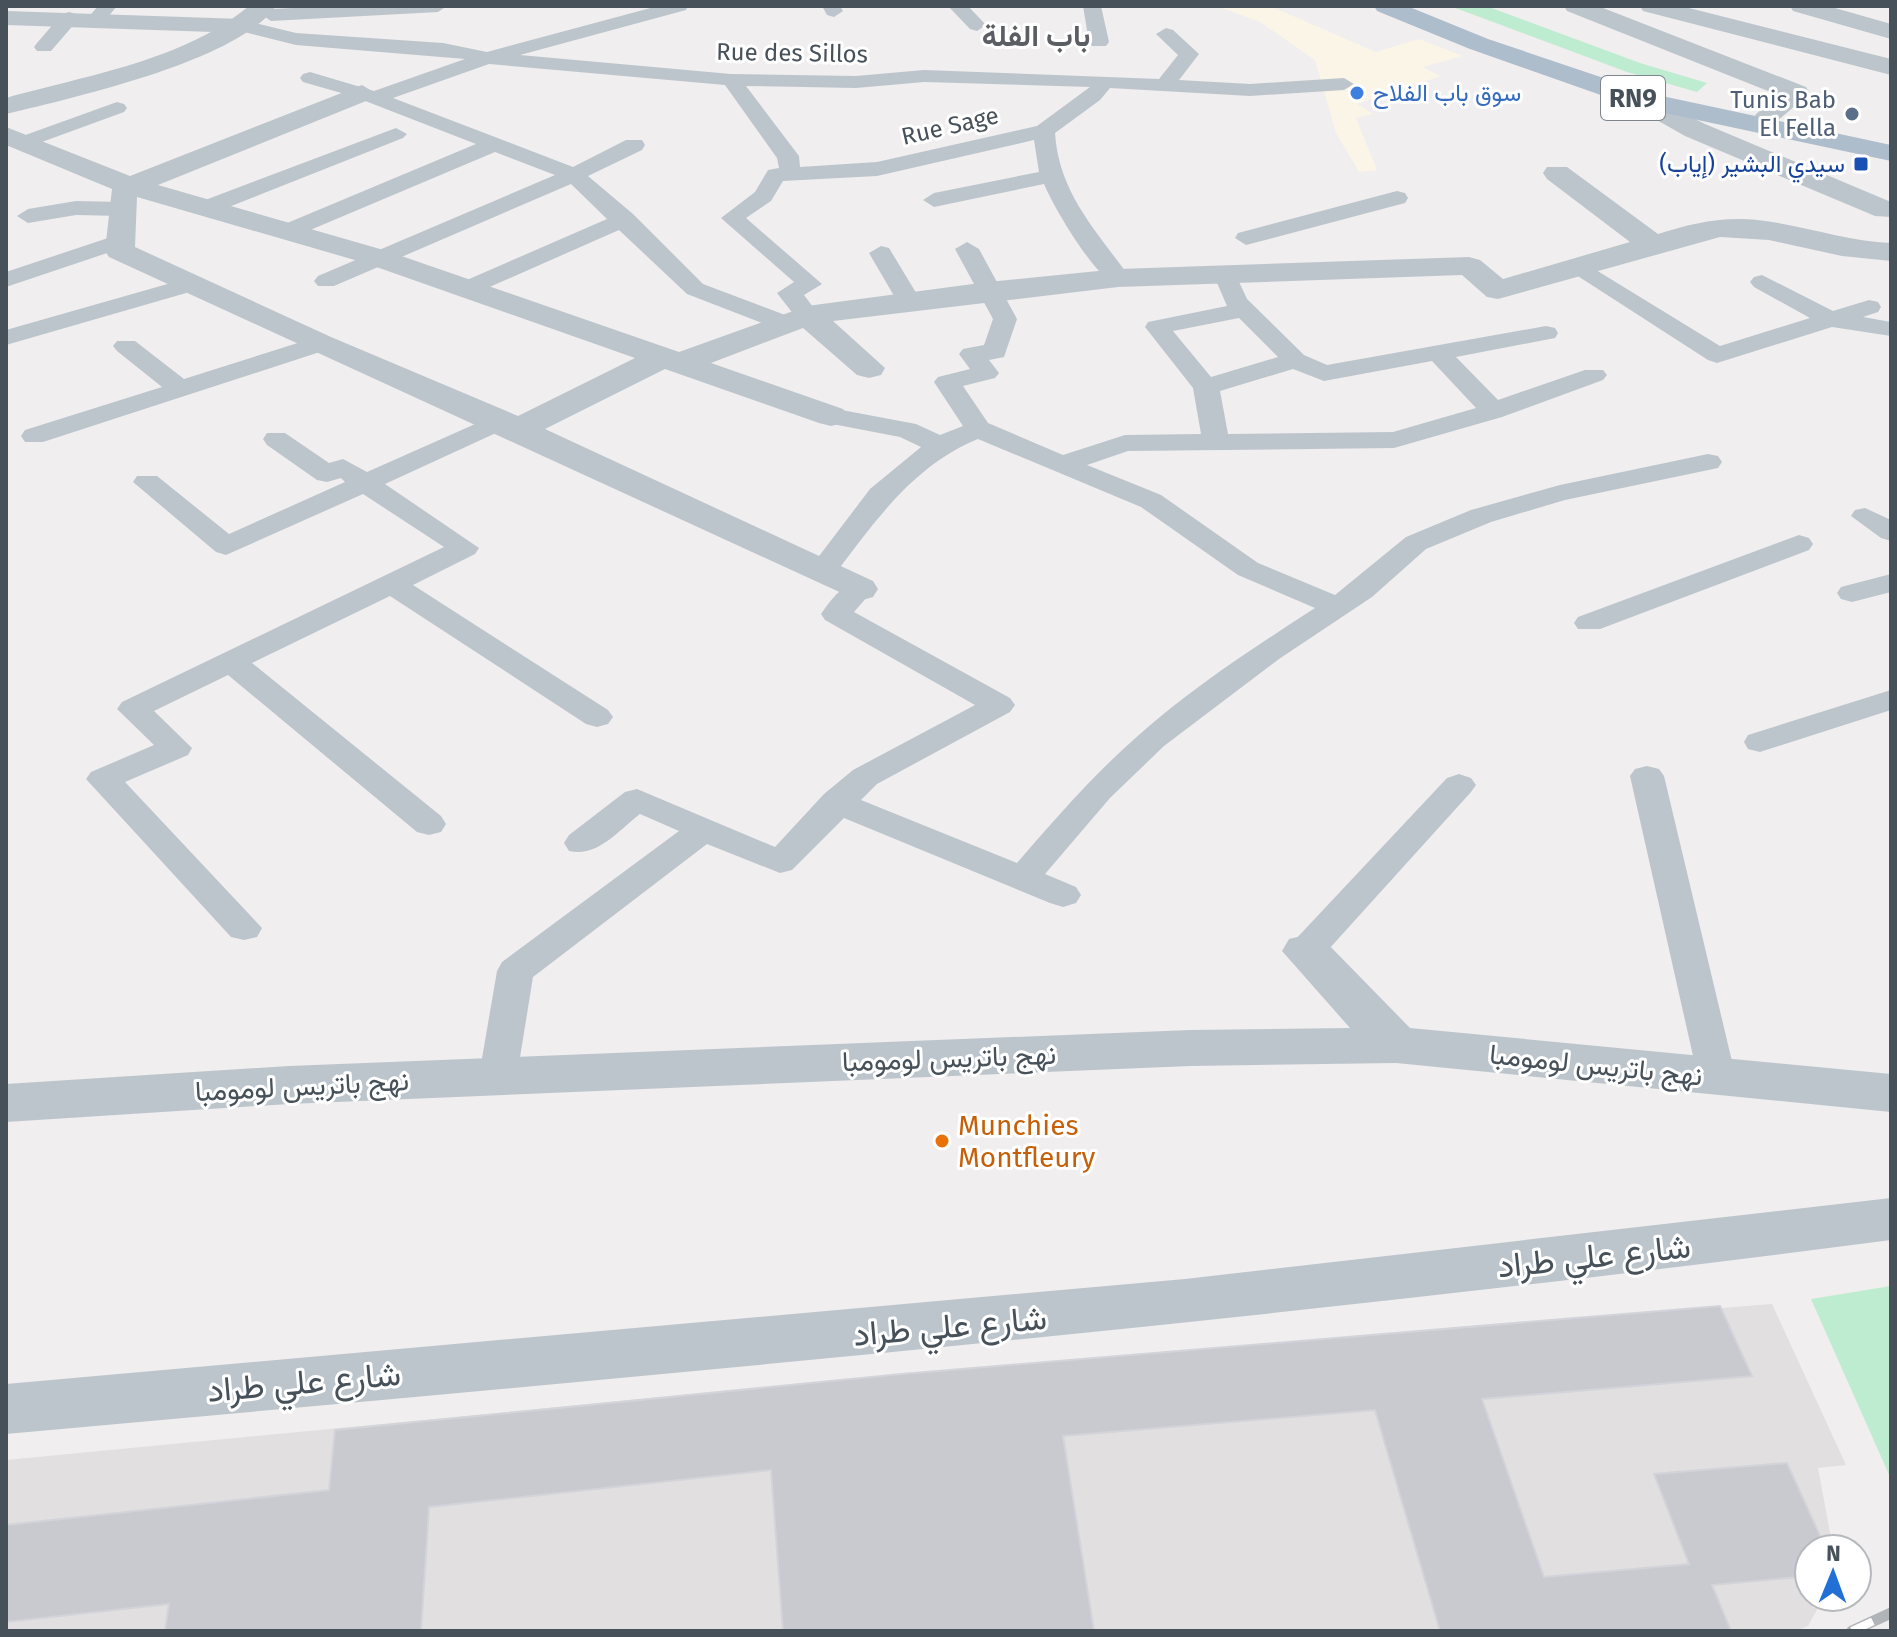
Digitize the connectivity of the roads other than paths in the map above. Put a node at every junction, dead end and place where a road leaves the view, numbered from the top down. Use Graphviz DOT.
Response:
graph roads {
  1 [pos="438,6"];
  2 [pos="679,6"];
  3 [pos="957,6"];
  4 [pos="1092,6"];
  5 [pos="1386,6"];
  6 [pos="1431,6"];
  7 [pos="1576,6"];
  8 [pos="1652,6"];
  9 [pos="1802,6"];
  10 [pos="267,10"];
  11 [pos="102,12"];
  12 [pos="6,18"];
  13 [pos="69,18"];
  14 [pos="977,25"];
  15 [pos="243,26"];
  16 [pos="1891,32"];
  17 [pos="1166,34"];
  18 [pos="1491,40"];
  19 [pos="1099,42"];
  20 [pos="44,47"];
  21 [pos="487,58"];
  22 [pos="1891,67"];
  23 [pos="310,78"];
  24 [pos="731,80"];
  25 [pos="1104,83"];
  26 [pos="1344,84"];
  27 [pos="1163,87"];
  28 [pos="367,95"];
  29 [pos="1641,100"];
  30 [pos="6,106"];
  31 [pos="117,108"];
  32 [pos="1768,115"];
  33 [pos="1044,131"];
  34 [pos="396,134"];
  35 [pos="15,139"];
  36 [pos="1891,139"];
  37 [pos="495,144"];
  38 [pos="634,145"];
  39 [pos="1891,153"];
  40 [pos="790,173"];
  41 [pos="1557,173"];
  42 [pos="574,175"];
  43 [pos="1051,176"];
  44 [pos="1397,198"];
  45 [pos="934,200"];
  46 [pos="6,201"];
  47 [pos="208,207"];
  48 [pos="1888,209"];
  49 [pos="124,212"];
  50 [pos="625,219"];
  51 [pos="17,220"];
  52 [pos="288,231"];
  53 [pos="1782,231"];
  54 [pos="1246,238"];
  55 [pos="1654,245"];
  56 [pos="967,249"];
  57 [pos="1891,252"];
  58 [pos="881,253"];
  59 [pos="376,257"];
  60 [pos="1578,266"];
  61 [pos="1226,276"];
  62 [pos="1118,278"];
  63 [pos="6,280"];
  64 [pos="326,281"];
  65 [pos="1762,282"];
  66 [pos="192,284"];
  67 [pos="468,288"];
  68 [pos="988,291"];
  69 [pos="909,301"];
  70 [pos="1869,307"];
  71 [pos="1243,310"];
  72 [pos="796,319"];
  73 [pos="1830,319"];
  74 [pos="1891,329"];
  75 [pos="1546,333"];
  76 [pos="6,338"];
  77 [pos="320,344"];
  78 [pos="126,346"];
  79 [pos="1437,351"];
  80 [pos="674,359"];
  81 [pos="1295,360"];
  82 [pos="869,368"];
  83 [pos="1594,375"];
  84 [pos="1206,387"];
  85 [pos="182,390"];
  86 [pos="1493,411"];
  87 [pos="831,416"];
  88 [pos="509,426"];
  89 [pos="978,429"];
  90 [pos="34,436"];
  91 [pos="276,439"];
  92 [pos="1216,442"];
  93 [pos="939,445"];
  94 [pos="1708,462"];
  95 [pos="1063,464"];
  96 [pos="147,482"];
  97 [pos="365,483"];
  98 [pos="1891,502"];
  99 [pos="1891,532"];
  100 [pos="1799,544"];
  101 [pos="822,572"];
  102 [pos="1891,583"];
  103 [pos="392,584"];
  104 [pos="859,589"];
  105 [pos="1852,593"];
  106 [pos="1337,607"];
  107 [pos="1589,623"];
  108 [pos="230,661"];
  109 [pos="1891,700"];
  110 [pos="597,717"];
  111 [pos="1760,742"];
  112 [pos="1647,776"];
  113 [pos="1459,785"];
  114 [pos="836,802"];
  115 [pos="429,824"];
  116 [pos="704,829"];
  117 [pos="581,843"];
  118 [pos="1022,879"];
  119 [pos="1063,895"];
  120 [pos="244,928"];
  121 [pos="1306,951"];
  122 [pos="1396,1045"];
  123 [pos="498,1076"];
  124 [pos="1717,1078"];
  125 [pos="1891,1093"];
  126 [pos="6,1103"];
  127 [pos="1891,1219"];
  128 [pos="6,1409"];
  1 -- 10 [label="street"];
  2 -- 21 [label="street"];
  3 -- 14 [label="street"];
  4 -- 19 [label="street"];
  5 -- 18 [label="main road, RN9"];
  6 -- 18 [label="main road, RN9"];
  7 -- 32 [label="street"];
  8 -- 22 [label="street"];
  9 -- 16 [label="street"];
  10 -- 15 [label="street"];
  11 -- 13 [label="street"];
  11 -- 15 [label="street"];
  12 -- 13 [label="street"];
  13 -- 20 [label="street"];
  15 -- 21 [label="street, Rue des Sillos"];
  15 -- 30 [label="street"];
  17 -- 27 [label="street"];
  18 -- 29 [label="main road, RN9"];
  18 -- 32 [label="main road, RN9"];
  21 -- 24 [label="street, Rue des Sillos"];
  21 -- 28 [label="street"];
  23 -- 28 [label="street"];
  24 -- 25 [label="street, Rue des Sillos"];
  24 -- 40 [label="street"];
  25 -- 27 [label="street, Rue des Sillos"];
  25 -- 33 [label="street, Rue Sage"];
  26 -- 27 [label="street, Rue des Sillos"];
  28 -- 37 [label="street"];
  28 -- 49 [label="street"];
  29 -- 39 [label="main road, RN9"];
  29 -- 48 [label="street"];
  31 -- 35 [label="street"];
  32 -- 36 [label="main road, RN9"];
  33 -- 40 [label="street, Rue Sage"];
  33 -- 43 [label="street"];
  34 -- 47 [label="street"];
  35 -- 49 [label="street"];
  37 -- 42 [label="street"];
  37 -- 52 [label="street"];
  38 -- 42 [label="street"];
  40 -- 72 [label="street"];
  41 -- 55 [label="street"];
  42 -- 50 [label="street"];
  42 -- 59 [label="street"];
  43 -- 45 [label="street"];
  43 -- 62 [label="street"];
  44 -- 54 [label="street"];
  46 -- 51 [label="street"];
  47 -- 49 [label="street"];
  47 -- 52 [label="street"];
  48 -- 53 [label="street"];
  49 -- 51 [label="street"];
  49 -- 63 [label="street"];
  49 -- 66 [label="street"];
  50 -- 67 [label="street"];
  50 -- 72 [label="street"];
  52 -- 59 [label="street"];
  53 -- 55 [label="street"];
  53 -- 57 [label="street"];
  55 -- 60 [label="street"];
  56 -- 68 [label="street"];
  58 -- 69 [label="street"];
  59 -- 64 [label="street"];
  59 -- 67 [label="street"];
  60 -- 61 [label="street"];
  60 -- 73 [label="street"];
  61 -- 62 [label="street"];
  61 -- 71 [label="street"];
  62 -- 68 [label="street"];
  65 -- 73 [label="street"];
  66 -- 76 [label="street"];
  66 -- 77 [label="street"];
  67 -- 80 [label="street"];
  68 -- 69 [label="street"];
  68 -- 89 [label="street"];
  69 -- 72 [label="street"];
  70 -- 73 [label="street"];
  71 -- 81 [label="street"];
  71 -- 84 [label="street"];
  72 -- 80 [label="street"];
  72 -- 82 [label="street"];
  73 -- 74 [label="street"];
  75 -- 79 [label="street"];
  77 -- 85 [label="street"];
  77 -- 88 [label="street"];
  78 -- 85 [label="street"];
  79 -- 81 [label="street"];
  79 -- 86 [label="street"];
  80 -- 87 [label="street"];
  80 -- 88 [label="street"];
  81 -- 84 [label="street"];
  83 -- 86 [label="street"];
  84 -- 92 [label="street"];
  85 -- 90 [label="street"];
  86 -- 92 [label="street"];
  87 -- 93 [label="street"];
  88 -- 97 [label="street"];
  88 -- 101 [label="street"];
  89 -- 93 [label="street"];
  89 -- 95 [label="street"];
  91 -- 97 [label="street"];
  92 -- 95 [label="street"];
  93 -- 101 [label="street"];
  94 -- 106 [label="street"];
  95 -- 106 [label="street"];
  96 -- 97 [label="street"];
  97 -- 103 [label="street"];
  98 -- 99 [label="street"];
  100 -- 107 [label="street"];
  101 -- 104 [label="street"];
  102 -- 105 [label="street"];
  103 -- 108 [label="street"];
  103 -- 110 [label="street"];
  104 -- 114 [label="street"];
  106 -- 118 [label="street"];
  108 -- 115 [label="street"];
  108 -- 120 [label="street"];
  109 -- 111 [label="street"];
  112 -- 124 [label="street"];
  113 -- 121 [label="street"];
  114 -- 116 [label="street"];
  114 -- 118 [label="street"];
  116 -- 117 [label="street"];
  116 -- 123 [label="street"];
  118 -- 119 [label="street"];
  121 -- 122 [label="street"];
  122 -- 123 [label="street, نهج باتريس لومومبا"];
  122 -- 124 [label="street, نهج باتريس لومومبا"];
  123 -- 126 [label="street, نهج باتريس لومومبا"];
  124 -- 125 [label="street, نهج باتريس لومومبا"];
  127 -- 128 [label="street, شارع علي طراد"];
}
